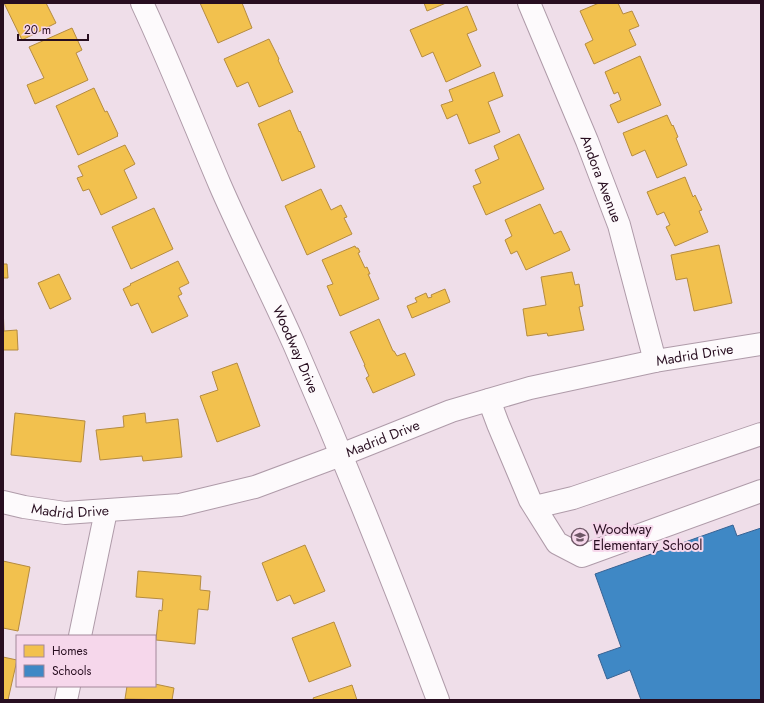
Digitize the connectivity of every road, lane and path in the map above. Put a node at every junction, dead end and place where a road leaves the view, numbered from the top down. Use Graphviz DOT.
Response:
graph roads {
  1 [pos="142,3"];
  2 [pos="529,3"];
  3 [pos="761,344"];
  4 [pos="655,361"];
  5 [pos="489,400"];
  6 [pos="761,434"];
  7 [pos="341,455"];
  8 [pos="761,491"];
  9 [pos="3,502"];
  10 [pos="535,507"];
  11 [pos="106,511"];
  12 [pos="80,635"];
  13 [pos="69,687"];
  14 [pos="66,700"];
  15 [pos="438,700"];
  1 -- 7 [label="street, Woodway Drive"];
  2 -- 4 [label="street, Andora Avenue"];
  3 -- 4 [label="street, Madrid Drive"];
  4 -- 5 [label="street, Madrid Drive"];
  5 -- 7 [label="street, Madrid Drive"];
  5 -- 10 [label="street"];
  6 -- 10 [label="street"];
  7 -- 11 [label="street, Madrid Drive"];
  7 -- 15 [label="street, Woodway Drive"];
  8 -- 10 [label="street"];
  9 -- 11 [label="street, Madrid Drive"];
  11 -- 12 [label="street"];
  13 -- 14 [label="street"];
}
